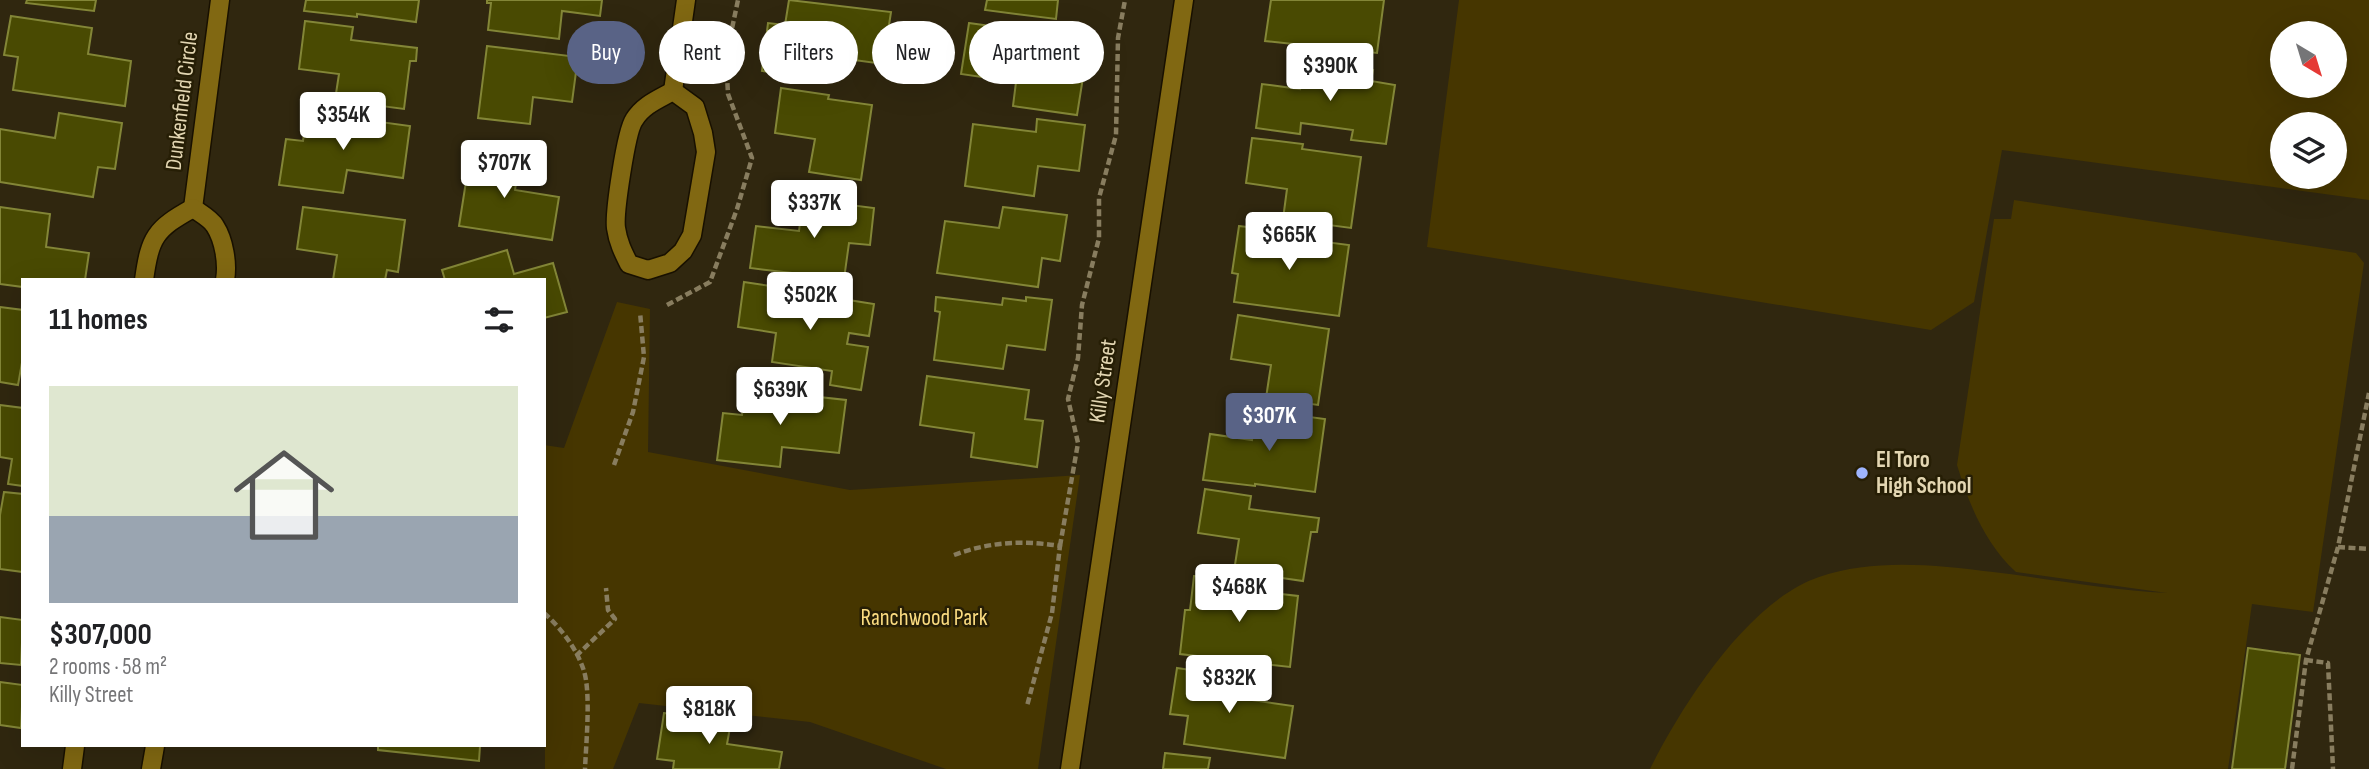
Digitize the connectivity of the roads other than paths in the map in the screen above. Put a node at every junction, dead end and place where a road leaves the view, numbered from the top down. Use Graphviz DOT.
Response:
graph roads {
  1 [pos="220,0"];
  2 [pos="686,0"];
  3 [pos="1184,0"];
  4 [pos="673,91"];
  5 [pos="193,208"];
  6 [pos="144,278"];
  7 [pos="225,278"];
  8 [pos="75,747"];
  9 [pos="155,747"];
  10 [pos="72,769"];
  11 [pos="151,769"];
  12 [pos="1070,769"];
  1 -- 5 [label="street, Dunkenfield Circle"];
  2 -- 4 [label="street"];
  3 -- 12 [label="street, Killy Street"];
  4 -- 4 [label="street"];
  5 -- 6 [label="street"];
  5 -- 7 [label="street"];
  8 -- 10 [label="street"];
  9 -- 11 [label="street"];
}
